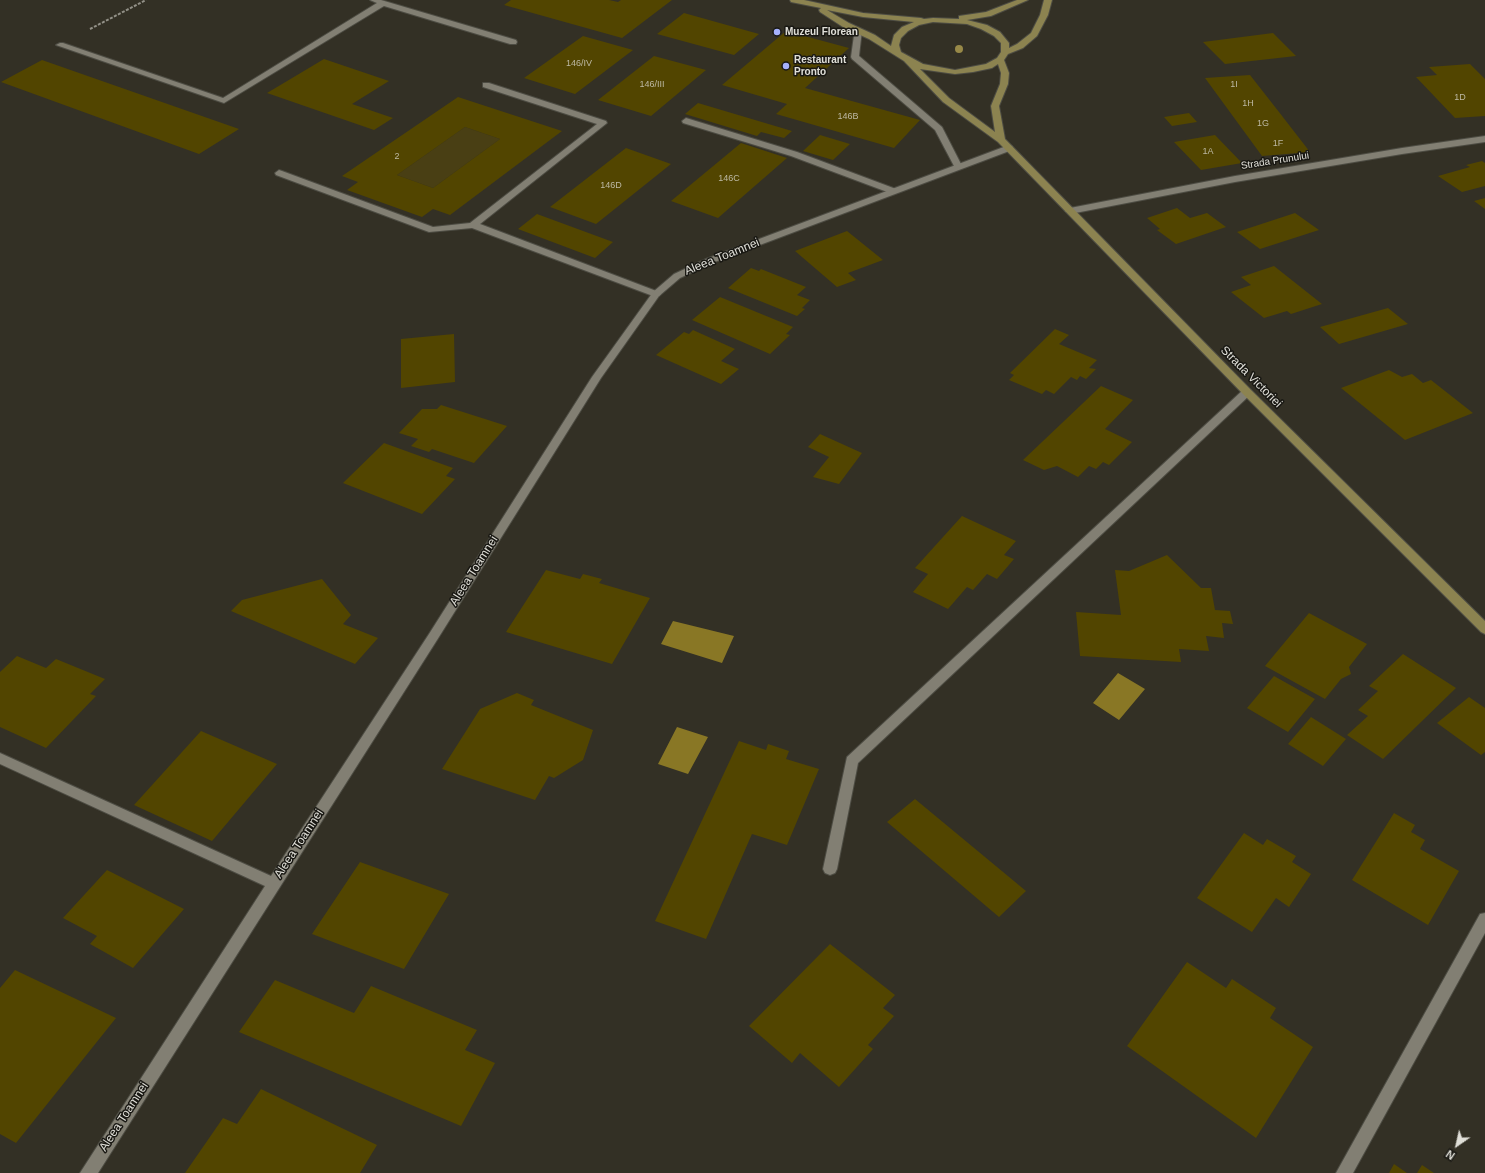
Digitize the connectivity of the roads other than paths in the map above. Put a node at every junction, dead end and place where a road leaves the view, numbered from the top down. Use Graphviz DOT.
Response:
graph roads {
  1 [pos="374,0"];
  2 [pos="794,0"];
  3 [pos="1024,0"];
  4 [pos="1048,0"];
  5 [pos="383,3"];
  6 [pos="817,6"];
  7 [pos="932,20"];
  8 [pos="949,20"];
  9 [pos="858,30"];
  10 [pos="513,42"];
  11 [pos="60,46"];
  12 [pos="898,52"];
  13 [pos="1006,52"];
  14 [pos="907,59"];
  15 [pos="1000,60"];
  16 [pos="486,84"];
  17 [pos="686,121"];
  18 [pos="1485,139"];
  19 [pos="1005,144"];
  20 [pos="958,166"];
  21 [pos="279,173"];
  22 [pos="893,190"];
  23 [pos="1070,212"];
  24 [pos="473,225"];
  25 [pos="656,294"];
  26 [pos="1247,392"];
  27 [pos="1485,629"];
  28 [pos="0,758"];
  29 [pos="830,869"];
  30 [pos="274,884"];
  31 [pos="1485,919"];
  32 [pos="88,1173"];
  33 [pos="1344,1173"];
  1 -- 5 [label="street"];
  2 -- 6 [label="street"];
  3 -- 8 [label="street"];
  4 -- 13 [label="street"];
  5 -- 10 [label="street"];
  5 -- 11 [label="street"];
  6 -- 7 [label="street"];
  6 -- 9 [label="street"];
  7 -- 8 [label="street"];
  7 -- 12 [label="street"];
  8 -- 13 [label="street"];
  9 -- 12 [label="street"];
  9 -- 20 [label="street"];
  12 -- 14 [label="street"];
  13 -- 15 [label="street"];
  14 -- 15 [label="street"];
  14 -- 19 [label="street, Strada Victoriei"];
  15 -- 19 [label="street"];
  16 -- 24 [label="street"];
  17 -- 22 [label="street"];
  18 -- 23 [label="street, Strada Prunului"];
  19 -- 20 [label="street, Aleea Toamnei"];
  19 -- 23 [label="street, Strada Victoriei"];
  20 -- 22 [label="street, Aleea Toamnei"];
  21 -- 24 [label="street"];
  22 -- 25 [label="street, Aleea Toamnei"];
  23 -- 26 [label="street, Strada Victoriei"];
  24 -- 25 [label="street"];
  25 -- 30 [label="street, Aleea Toamnei"];
  26 -- 27 [label="street, Strada Victoriei"];
  26 -- 29 [label="street"];
  28 -- 30 [label="street"];
  30 -- 32 [label="street, Aleea Toamnei"];
  31 -- 33 [label="street"];
}
